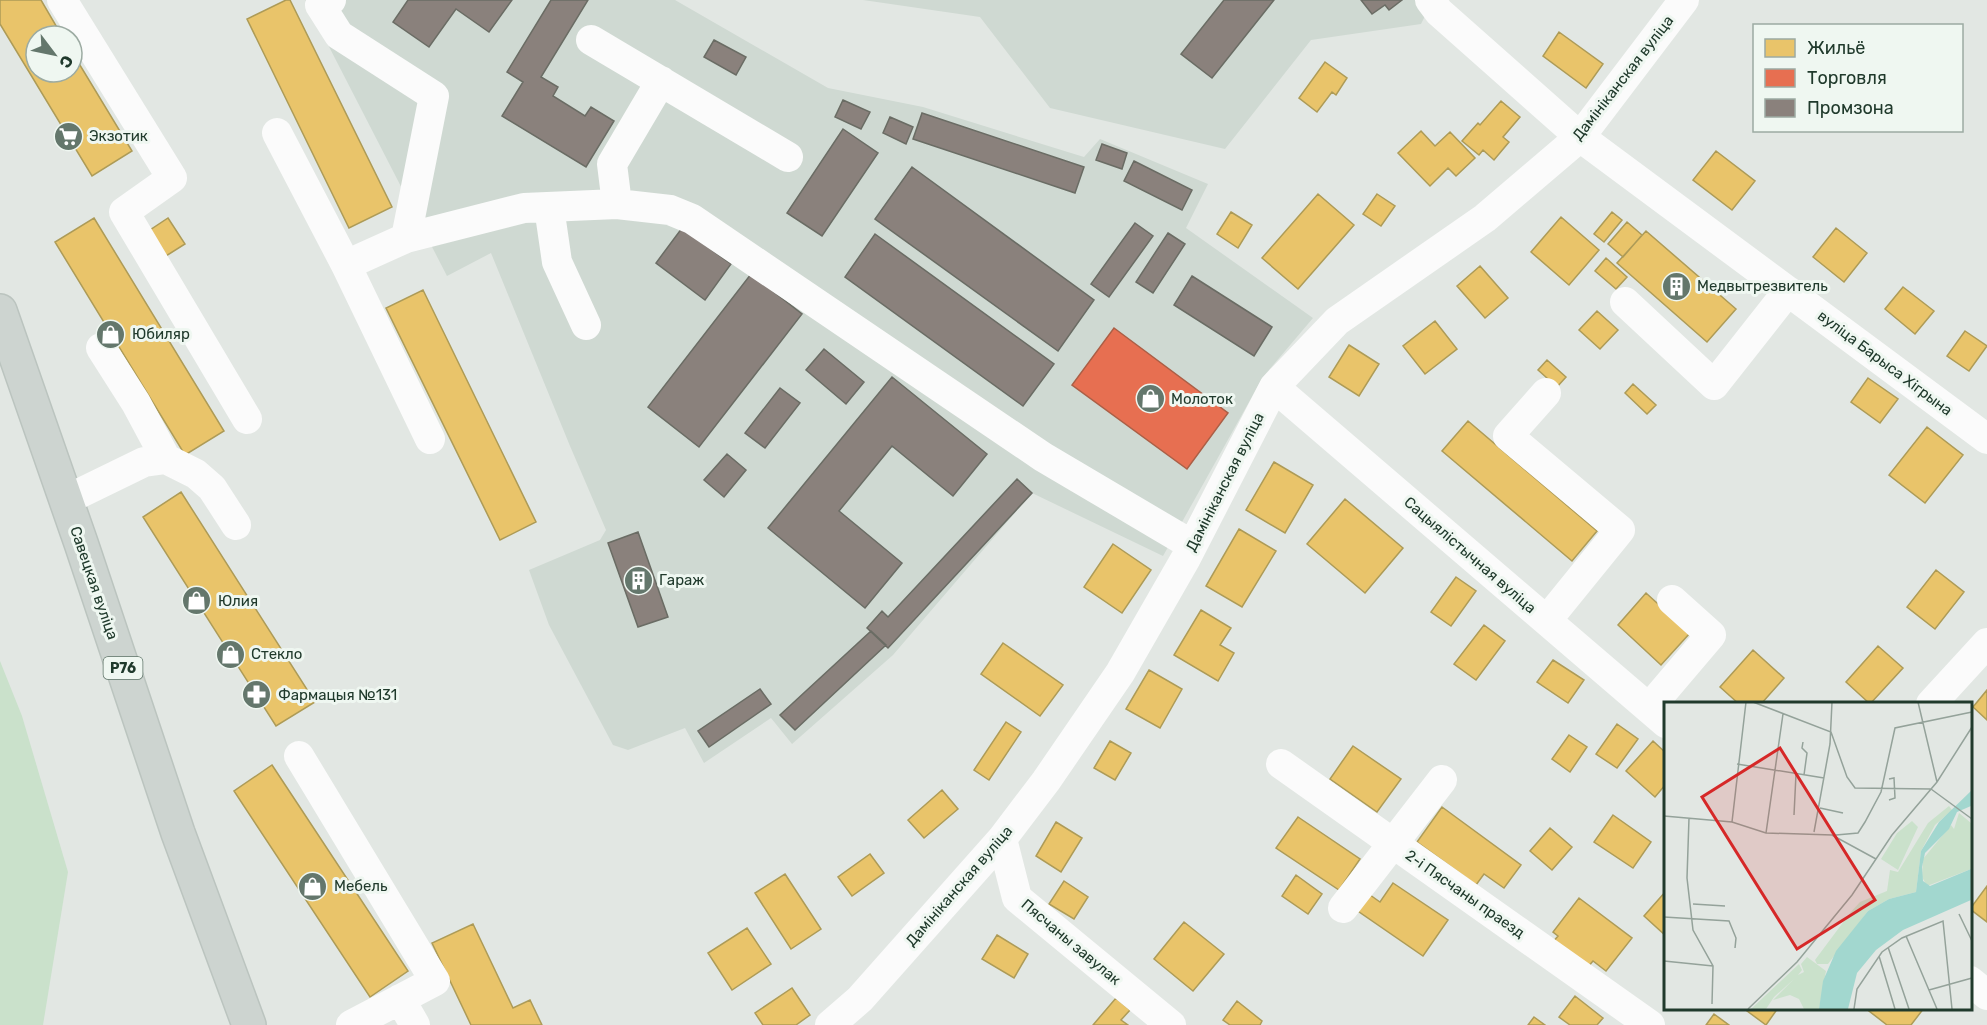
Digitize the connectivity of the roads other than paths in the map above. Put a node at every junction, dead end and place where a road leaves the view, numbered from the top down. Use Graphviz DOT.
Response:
graph roads {
  1 [pos="62,0"];
  2 [pos="331,0"];
  3 [pos="1430,0"];
  4 [pos="1684,0"];
  5 [pos="591,40"];
  6 [pos="661,81"];
  7 [pos="277,133"];
  8 [pos="1580,137"];
  9 [pos="788,157"];
  10 [pos="617,204"];
  11 [pos="549,207"];
  12 [pos="406,238"];
  13 [pos="346,265"];
  14 [pos="1788,291"];
  15 [pos="1625,302"];
  16 [pos="0,311"];
  17 [pos="586,325"];
  18 [pos="101,348"];
  19 [pos="1274,387"];
  20 [pos="1546,393"];
  21 [pos="247,419"];
  22 [pos="430,439"];
  23 [pos="1987,439"];
  24 [pos="166,459"];
  25 [pos="66,500"];
  26 [pos="236,525"];
  27 [pos="1192,546"];
  28 [pos="1672,600"];
  29 [pos="1546,620"];
  30 [pos="1987,643"];
  31 [pos="1667,702"];
  32 [pos="1933,702"];
  33 [pos="1658,715"];
  34 [pos="299,756"];
  35 [pos="1281,764"];
  36 [pos="1442,780"];
  37 [pos="1002,839"];
  38 [pos="1393,843"];
  39 [pos="1343,908"];
  40 [pos="1972,982"];
  41 [pos="1987,995"];
  42 [pos="400,999"];
  43 [pos="860,999"];
  44 [pos="1664,1007"];
  45 [pos="249,1025"];
  46 [pos="351,1025"];
  47 [pos="415,1025"];
  48 [pos="830,1025"];
  49 [pos="844,1025"];
  50 [pos="1171,1025"];
  51 [pos="1649,1025"];
  1 -- 21 [label="street"];
  2 -- 12 [label="street"];
  3 -- 8 [label="street, вуліца Барыса Хігрына"];
  4 -- 8 [label="street, Дамініканская вуліца"];
  5 -- 6 [label="street"];
  6 -- 9 [label="street"];
  6 -- 10 [label="street"];
  7 -- 13 [label="street"];
  8 -- 14 [label="street, вуліца Барыса Хігрына"];
  8 -- 19 [label="street, Дамініканская вуліца"];
  10 -- 11 [label="street"];
  10 -- 27 [label="street"];
  11 -- 12 [label="street"];
  11 -- 17 [label="street"];
  12 -- 13 [label="street"];
  13 -- 22 [label="street"];
  14 -- 15 [label="street"];
  14 -- 23 [label="street, вуліца Барыса Хігрына"];
  16 -- 25 [label="main road, Савецкая вуліца / Р76"];
  18 -- 24 [label="street"];
  19 -- 27 [label="street, Дамініканская вуліца"];
  19 -- 29 [label="street, Сацыялістычная вуліца"];
  20 -- 29 [label="street"];
  24 -- 25 [label="street"];
  24 -- 26 [label="street"];
  25 -- 45 [label="main road, Савецкая вуліца / Р76"];
  27 -- 37 [label="street, Дамініканская вуліца"];
  28 -- 31 [label="street"];
  29 -- 33 [label="street, Сацыялістычная вуліца"];
  30 -- 32 [label="street"];
  34 -- 42 [label="street"];
  35 -- 38 [label="street, 2-і Пясчаны праезд"];
  36 -- 38 [label="street"];
  37 -- 43 [label="street, Дамініканская вуліца"];
  37 -- 50 [label="street, Пясчаны завулак"];
  38 -- 39 [label="street"];
  38 -- 51 [label="street, 2-і Пясчаны праезд"];
  40 -- 41 [label="street"];
  42 -- 46 [label="street"];
  42 -- 47 [label="street"];
  43 -- 48 [label="street, Дамініканская вуліца"];
  43 -- 49 [label="street"];
  44 -- 51 [label="street"];
}
